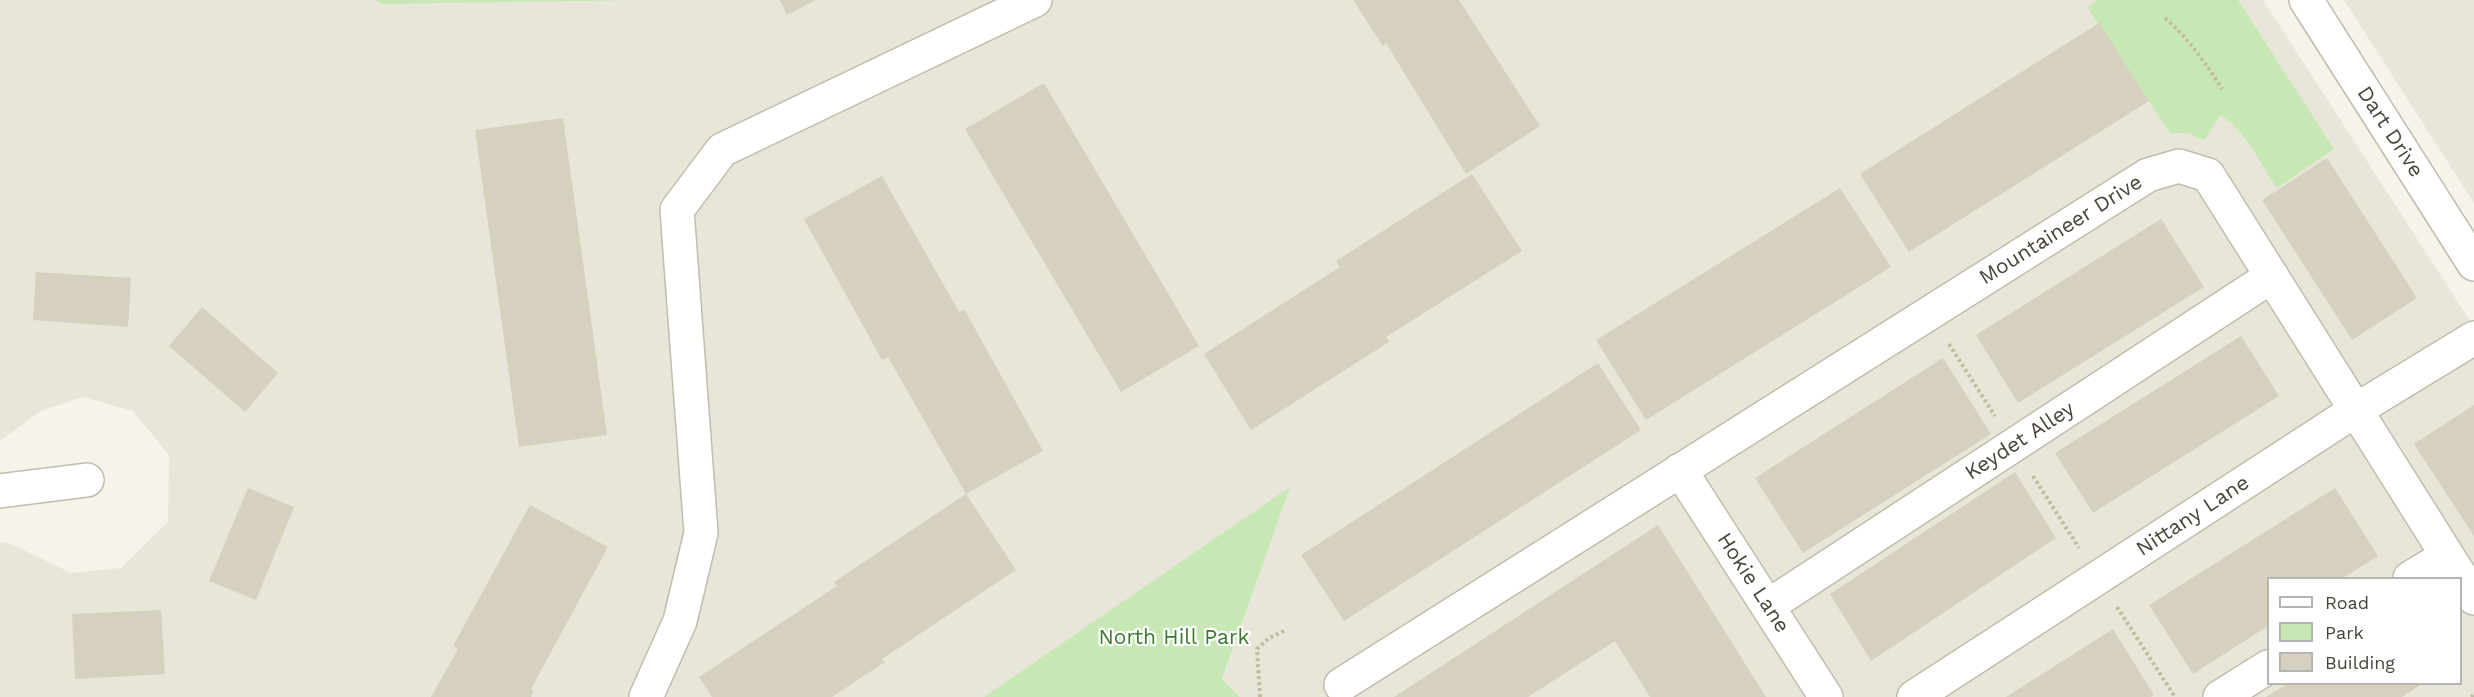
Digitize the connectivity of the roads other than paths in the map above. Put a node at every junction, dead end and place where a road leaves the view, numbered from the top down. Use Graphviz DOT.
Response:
graph roads {
  1 [pos="1035,0"];
  2 [pos="2306,0"];
  3 [pos="2474,264"];
  4 [pos="2272,276"];
  5 [pos="2474,338"];
  6 [pos="2356,410"];
  7 [pos="1680,470"];
  8 [pos="87,480"];
  9 [pos="0,491"];
  10 [pos="2447,556"];
  11 [pos="2413,577"];
  12 [pos="2460,577"];
  13 [pos="2462,579"];
  14 [pos="2474,598"];
  15 [pos="1768,606"];
  16 [pos="2267,668"];
  17 [pos="1341,685"];
  18 [pos="646,697"];
  19 [pos="1826,697"];
  20 [pos="1914,697"];
  21 [pos="2220,697"];
  1 -- 18 [label="street"];
  2 -- 3 [label="street, Dart Drive"];
  4 -- 6 [label="street, Mountaineer Drive"];
  4 -- 7 [label="street, Mountaineer Drive"];
  4 -- 15 [label="street, Keydet Alley"];
  5 -- 6 [label="street, Nittany Lane"];
  6 -- 10 [label="street, Mountaineer Drive"];
  6 -- 20 [label="street, Nittany Lane"];
  7 -- 15 [label="street, Hokie Lane"];
  7 -- 17 [label="street, Mountaineer Drive"];
  8 -- 9 [label="street"];
  10 -- 11 [label="street"];
  10 -- 12 [label="street, Mountaineer Drive"];
  13 -- 14 [label="street, Mountaineer Drive"];
  15 -- 19 [label="street, Hokie Lane"];
  16 -- 21 [label="street"];
}
